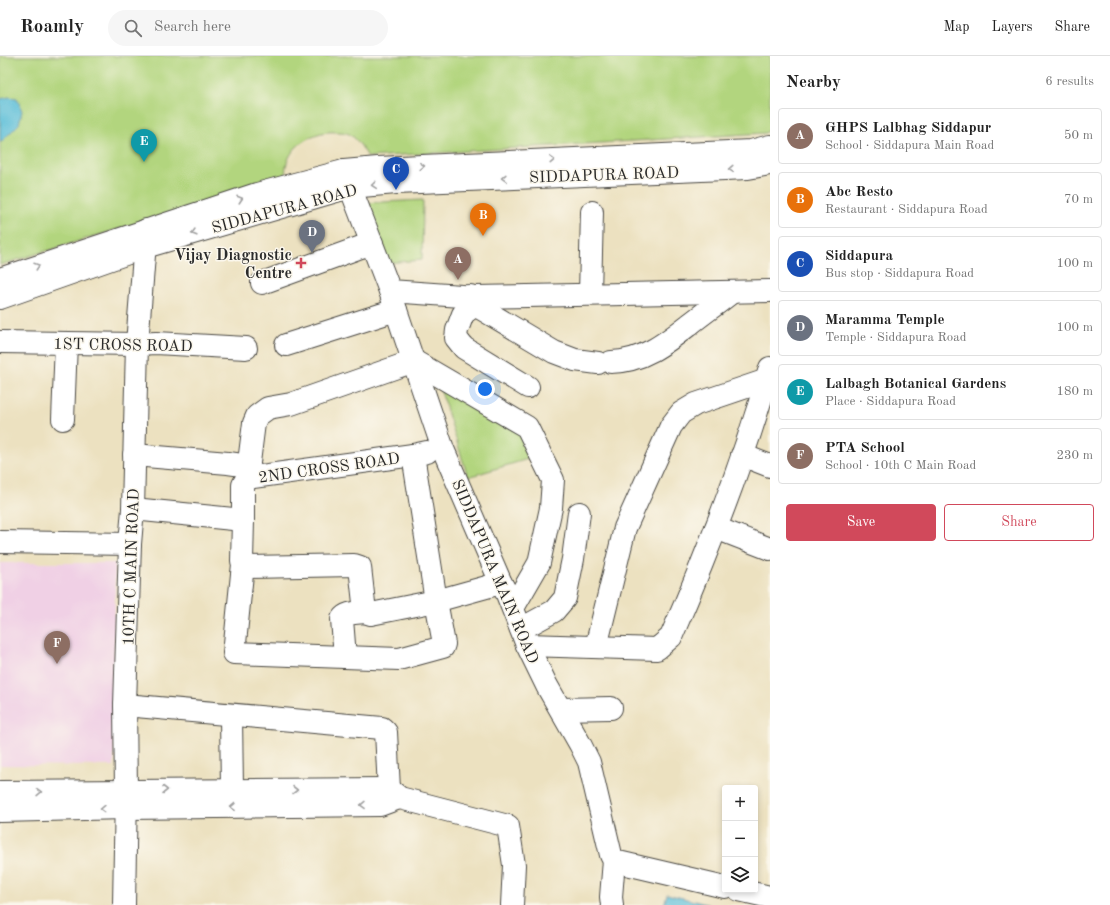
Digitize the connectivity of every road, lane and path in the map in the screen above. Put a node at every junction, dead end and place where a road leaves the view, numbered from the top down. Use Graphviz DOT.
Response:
graph roads {
  1 [pos="770,146"];
  2 [pos="770,164"];
  3 [pos="347,179"];
  4 [pos="592,212"];
  5 [pos="145,239"];
  6 [pos="372,243"];
  7 [pos="0,279"];
  8 [pos="262,283"];
  9 [pos="770,291"];
  10 [pos="732,292"];
  11 [pos="590,294"];
  12 [pos="0,298"];
  13 [pos="393,300"];
  14 [pos="472,301"];
  15 [pos="0,342"];
  16 [pos="66,343"];
  17 [pos="137,344"];
  18 [pos="286,345"];
  19 [pos="246,348"];
  20 [pos="414,361"];
  21 [pos="769,376"];
  22 [pos="528,387"];
  23 [pos="63,419"];
  24 [pos="443,448"];
  25 [pos="134,455"];
  26 [pos="413,456"];
  27 [pos="742,456"];
  28 [pos="770,466"];
  29 [pos="248,472"];
  30 [pos="133,510"];
  31 [pos="579,513"];
  32 [pos="243,520"];
  33 [pos="716,528"];
  34 [pos="0,542"];
  35 [pos="130,544"];
  36 [pos="770,549"];
  37 [pos="243,564"];
  38 [pos="501,583"];
  39 [pos="436,601"];
  40 [pos="513,608"];
  41 [pos="365,612"];
  42 [pos="524,637"];
  43 [pos="596,647"];
  44 [pos="345,657"];
  45 [pos="125,706"];
  46 [pos="611,708"];
  47 [pos="560,709"];
  48 [pos="231,715"];
  49 [pos="232,790"];
  50 [pos="0,792"];
  51 [pos="394,794"];
  52 [pos="126,799"];
  53 [pos="0,811"];
  54 [pos="614,860"];
  55 [pos="722,886"];
  56 [pos="752,893"];
  57 [pos="770,897"];
  58 [pos="124,905"];
  59 [pos="512,905"];
  60 [pos="612,905"];
  3 -- 1 [label="street, SIDDAPURA ROAD, one-way"];
  2 -- 3 [label="street, SIDDAPURA ROAD, one-way"];
  3 -- 5 [label="street, SIDDAPURA ROAD"];
  3 -- 6 [label="street, SIDDAPURA MAIN ROAD"];
  4 -- 11 [label="street"];
  7 -- 5 [label="street, SIDDAPURA ROAD, one-way"];
  5 -- 12 [label="street, SIDDAPURA ROAD"];
  5 -- 17 [label="street, 10TH C MAIN ROAD"];
  6 -- 8 [label="street"];
  6 -- 13 [label="street, SIDDAPURA MAIN ROAD"];
  9 -- 10 [label="street"];
  10 -- 11 [label="street"];
  10 -- 14 [label="street"];
  11 -- 14 [label="street"];
  13 -- 14 [label="street"];
  13 -- 18 [label="street"];
  13 -- 20 [label="street, SIDDAPURA MAIN ROAD"];
  14 -- 22 [label="street"];
  15 -- 16 [label="street, 1ST CROSS ROAD"];
  16 -- 17 [label="street, 1ST CROSS ROAD"];
  16 -- 23 [label="street"];
  17 -- 19 [label="street, 1ST CROSS ROAD"];
  17 -- 25 [label="street, 10TH C MAIN ROAD"];
  20 -- 24 [label="street, SIDDAPURA MAIN ROAD"];
  20 -- 29 [label="street"];
  20 -- 40 [label="street"];
  21 -- 27 [label="street"];
  21 -- 43 [label="street"];
  24 -- 26 [label="street, 2ND CROSS ROAD"];
  24 -- 38 [label="street, SIDDAPURA MAIN ROAD"];
  25 -- 29 [label="street"];
  25 -- 30 [label="street, 10TH C MAIN ROAD"];
  26 -- 29 [label="street, 2ND CROSS ROAD"];
  26 -- 39 [label="street"];
  27 -- 28 [label="street"];
  27 -- 33 [label="street"];
  29 -- 32 [label="street, 2ND CROSS ROAD"];
  30 -- 32 [label="street"];
  30 -- 35 [label="street, 10TH C MAIN ROAD"];
  31 -- 42 [label="street"];
  32 -- 37 [label="street, 2ND CROSS ROAD"];
  33 -- 36 [label="street"];
  33 -- 43 [label="street"];
  34 -- 35 [label="street"];
  35 -- 45 [label="street, 10TH C MAIN ROAD"];
  37 -- 41 [label="street"];
  37 -- 44 [label="street, 2ND CROSS ROAD"];
  38 -- 39 [label="street"];
  38 -- 40 [label="street, SIDDAPURA MAIN ROAD"];
  39 -- 41 [label="street"];
  39 -- 44 [label="street"];
  40 -- 42 [label="street, SIDDAPURA MAIN ROAD"];
  41 -- 44 [label="street"];
  42 -- 43 [label="street"];
  42 -- 47 [label="street, SIDDAPURA MAIN ROAD"];
  45 -- 48 [label="street"];
  45 -- 52 [label="street, 10TH C MAIN ROAD"];
  46 -- 47 [label="street"];
  47 -- 54 [label="street, SIDDAPURA MAIN ROAD"];
  48 -- 49 [label="street"];
  48 -- 51 [label="street"];
  49 -- 51 [label="street, one-way"];
  52 -- 49 [label="street, one-way"];
  50 -- 52 [label="street, one-way"];
  51 -- 52 [label="street, one-way"];
  51 -- 59 [label="street"];
  52 -- 53 [label="street, one-way"];
  52 -- 58 [label="street, 10TH C MAIN ROAD"];
  54 -- 55 [label="street"];
  54 -- 60 [label="street"];
  56 -- 57 [label="street"];
}
